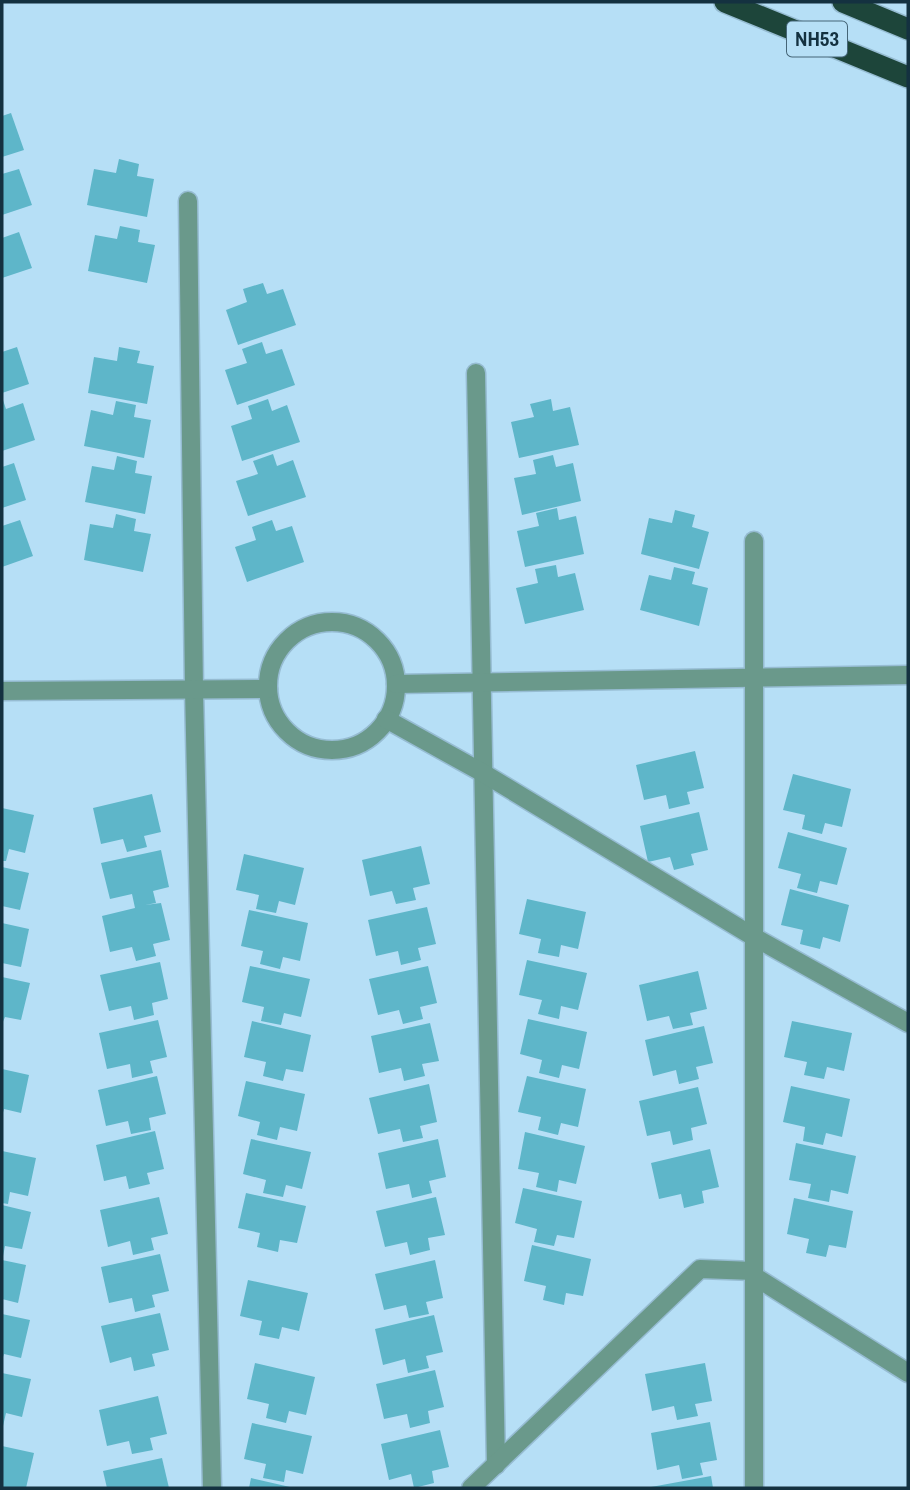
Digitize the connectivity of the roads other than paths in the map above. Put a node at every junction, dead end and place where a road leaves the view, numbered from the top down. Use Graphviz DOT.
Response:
graph roads {
  1 [pos="725,2"];
  2 [pos="843,2"];
  3 [pos="908,29"];
  4 [pos="908,77"];
  5 [pos="188,201"];
  6 [pos="475,373"];
  7 [pos="754,541"];
  8 [pos="908,675"];
  9 [pos="754,677"];
  10 [pos="481,682"];
  11 [pos="396,684"];
  12 [pos="268,689"];
  13 [pos="194,690"];
  14 [pos="2,691"];
  15 [pos="386,719"];
  16 [pos="483,773"];
  17 [pos="754,937"];
  18 [pos="908,1023"];
  19 [pos="754,1273"];
  20 [pos="908,1373"];
  21 [pos="496,1465"];
  22 [pos="212,1488"];
  23 [pos="471,1488"];
  24 [pos="754,1488"];
  1 -- 4 [label="highway, NH53"];
  2 -- 3 [label="highway, NH53"];
  5 -- 13 [label="street"];
  6 -- 10 [label="street"];
  7 -- 9 [label="street"];
  8 -- 9 [label="street"];
  9 -- 10 [label="street"];
  9 -- 17 [label="street"];
  10 -- 11 [label="street"];
  10 -- 16 [label="street"];
  11 -- 12 [label="street"];
  11 -- 15 [label="street"];
  12 -- 13 [label="street"];
  12 -- 15 [label="street"];
  13 -- 14 [label="street"];
  13 -- 22 [label="street"];
  15 -- 16 [label="street"];
  16 -- 17 [label="street"];
  16 -- 21 [label="street"];
  17 -- 18 [label="street"];
  17 -- 19 [label="street"];
  19 -- 20 [label="street"];
  19 -- 21 [label="street"];
  19 -- 24 [label="street"];
  21 -- 23 [label="street"];
}
